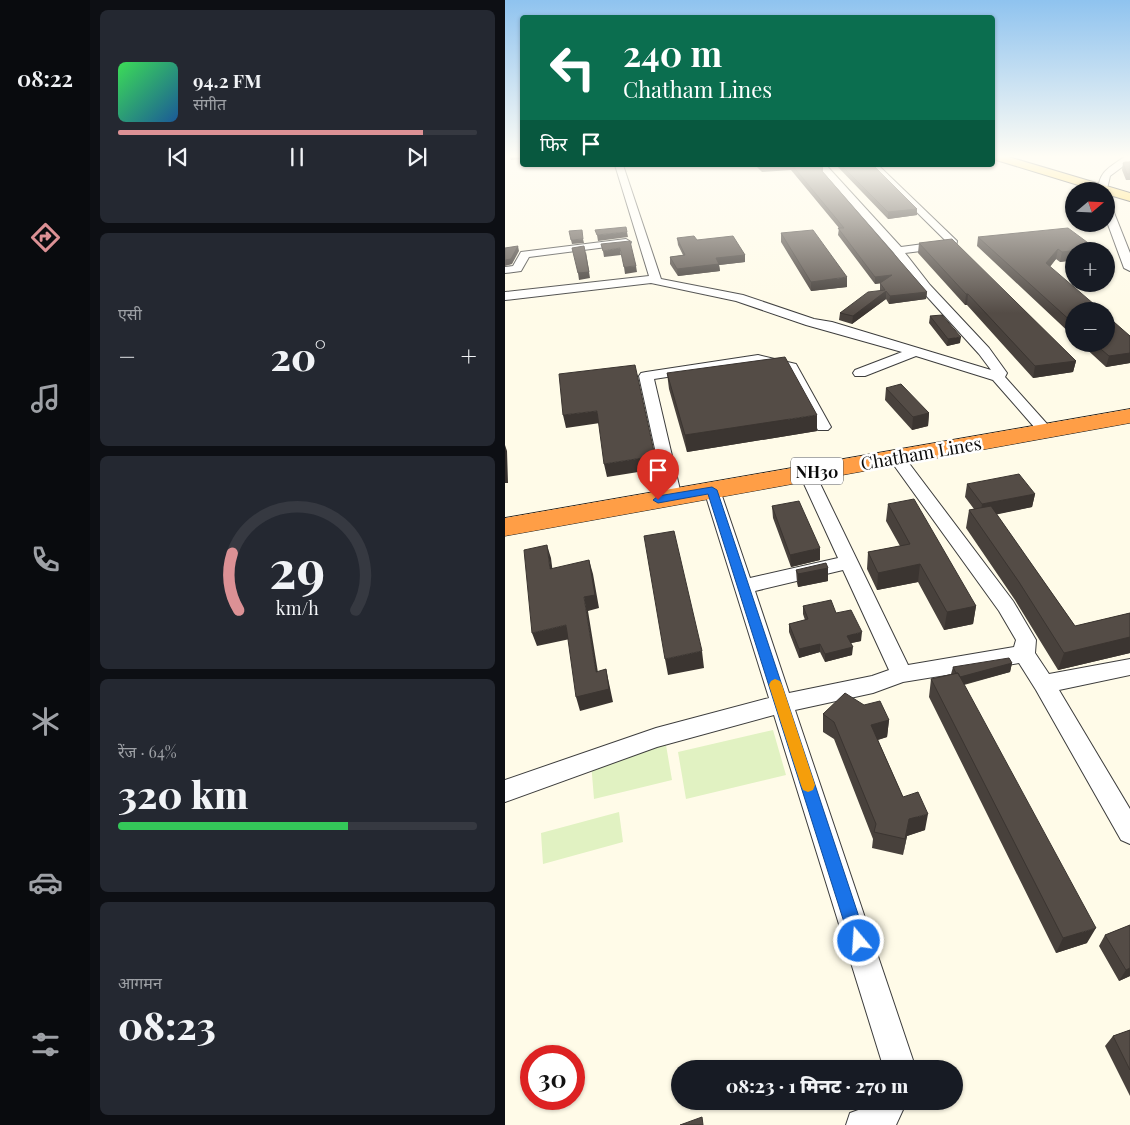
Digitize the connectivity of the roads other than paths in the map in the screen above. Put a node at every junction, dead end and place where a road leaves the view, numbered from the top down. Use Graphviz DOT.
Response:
graph roads {
  1 [pos="633,208"];
  2 [pos="859,208"];
  3 [pos="917,208"];
  4 [pos="1115,229"];
  5 [pos="644,240"];
  6 [pos="898,251"];
  7 [pos="1130,268"];
  8 [pos="505,270"];
  9 [pos="655,279"];
  10 [pos="505,296"];
  11 [pos="915,352"];
  12 [pos="860,373"];
  13 [pos="999,378"];
  14 [pos="1130,409"];
  15 [pos="1130,416"];
  16 [pos="1040,425"];
  17 [pos="823,427"];
  18 [pos="896,457"];
  19 [pos="807,473"];
  20 [pos="672,490"];
  21 [pos="712,490"];
  22 [pos="505,519"];
  23 [pos="505,527"];
  24 [pos="849,562"];
  25 [pos="743,586"];
  26 [pos="1024,654"];
  27 [pos="1130,667"];
  28 [pos="902,674"];
  29 [pos="1044,684"];
  30 [pos="781,704"];
  31 [pos="505,791"];
  32 [pos="1130,832"];
  33 [pos="897,1060"];
  34 [pos="886,1110"];
  35 [pos="862,1125"];
  1 -- 5 [label="street"];
  2 -- 6 [label="street"];
  3 -- 6 [label="street"];
  4 -- 7 [label="street"];
  5 -- 8 [label="street"];
  5 -- 9 [label="street"];
  6 -- 13 [label="street"];
  9 -- 10 [label="street"];
  9 -- 11 [label="street"];
  11 -- 12 [label="street"];
  11 -- 13 [label="street"];
  13 -- 16 [label="street"];
  14 -- 16 [label="highway, Chatham Lines / NH30"];
  15 -- 18 [label="highway, Chatham Lines / NH30"];
  16 -- 20 [label="highway, Chatham Lines / NH30"];
  17 -- 20 [label="street"];
  18 -- 19 [label="highway, Chatham Lines / NH30"];
  18 -- 26 [label="street"];
  19 -- 21 [label="highway, Chatham Lines / NH30"];
  19 -- 24 [label="street"];
  20 -- 22 [label="highway, Chatham Lines / NH30"];
  21 -- 23 [label="highway, Chatham Lines / NH30"];
  21 -- 25 [label="street"];
  24 -- 25 [label="street"];
  24 -- 28 [label="street"];
  25 -- 30 [label="street"];
  26 -- 28 [label="street"];
  26 -- 29 [label="street"];
  27 -- 29 [label="street"];
  28 -- 30 [label="street"];
  29 -- 32 [label="street"];
  30 -- 31 [label="street"];
  30 -- 33 [label="street"];
  34 -- 35 [label="street"];
}
